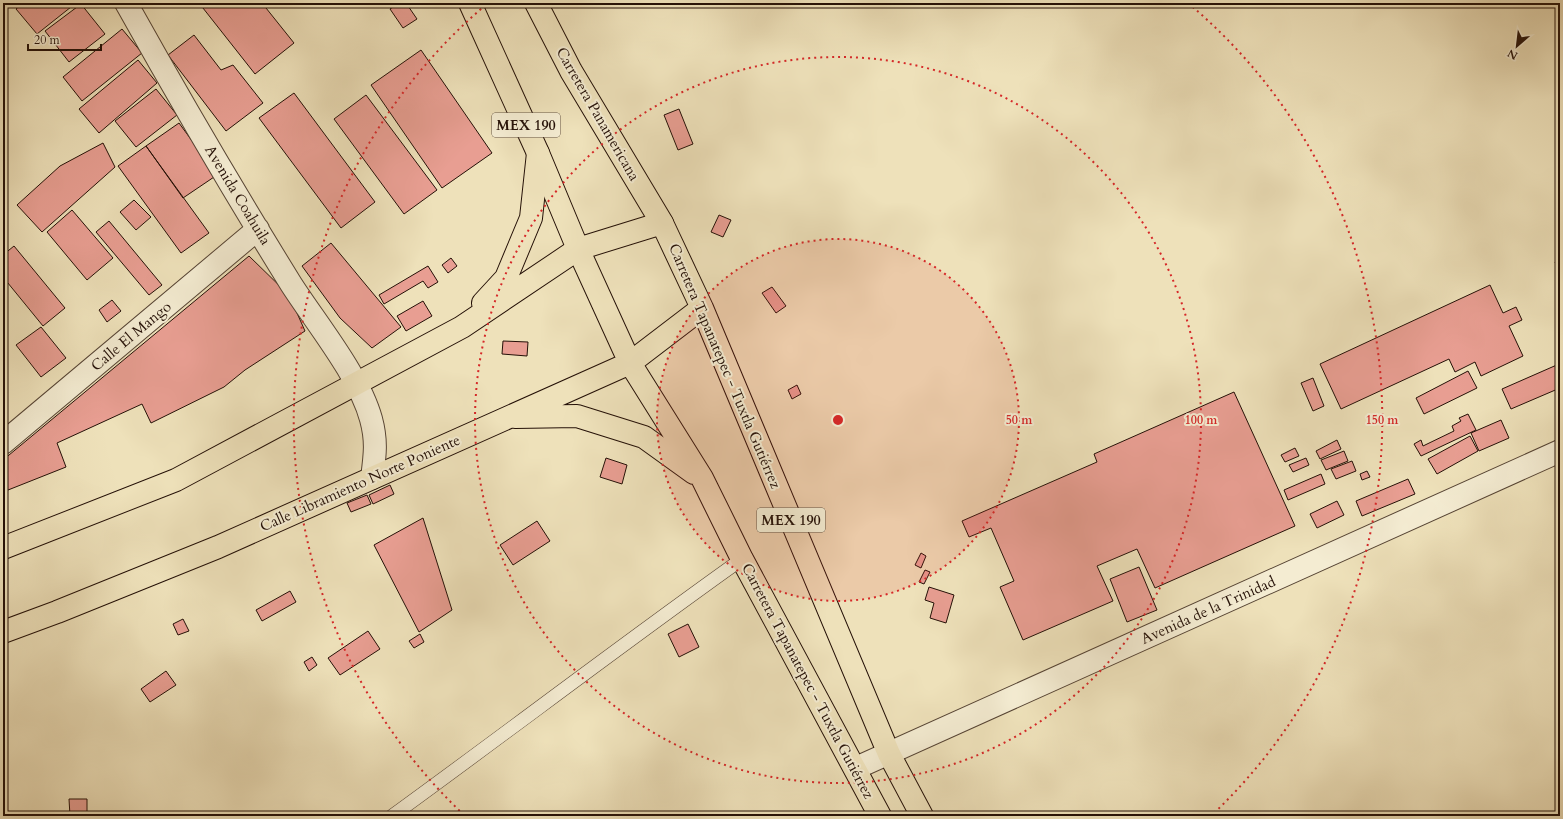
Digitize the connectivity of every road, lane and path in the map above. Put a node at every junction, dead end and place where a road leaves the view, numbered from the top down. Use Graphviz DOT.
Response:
graph roads {
  1 [pos="126,3"];
  2 [pos="470,3"];
  3 [pos="536,3"];
  4 [pos="538,153"];
  5 [pos="662,224"];
  6 [pos="258,229"];
  7 [pos="578,249"];
  8 [pos="702,308"];
  9 [pos="462,327"];
  10 [pos="630,363"];
  11 [pos="356,384"];
  12 [pos="506,417"];
  13 [pos="3,443"];
  14 [pos="1560,451"];
  15 [pos="372,478"];
  16 [pos="702,478"];
  17 [pos="3,548"];
  18 [pos="742,559"];
  19 [pos="3,632"];
  20 [pos="889,754"];
  21 [pos="856,768"];
  22 [pos="392,816"];
  23 [pos="880,816"];
  24 [pos="922,816"];
  1 -- 6 [label="street, Avenida Coahuila"];
  2 -- 4 [label="main road, MEX 190"];
  3 -- 5 [label="main road, Carretera Panamericana / MEX 190"];
  4 -- 7 [label="main road, MEX 190"];
  4 -- 9 [label="main road"];
  5 -- 7 [label="main road"];
  5 -- 8 [label="main road, Carretera Tapanatepec - Tuxtla Gutiérrez / MEX 190"];
  6 -- 11 [label="street, Avenida Coahuila"];
  6 -- 13 [label="street, Calle El Mango"];
  7 -- 9 [label="main road"];
  7 -- 10 [label="main road, Carretera Tapanatepec - Tuxtla Gutiérrez / MEX 190"];
  8 -- 10 [label="main road, Calle Libramiento Norte Poniente"];
  8 -- 20 [label="main road, Carretera Tapanatepec - Tuxtla Gutiérrez / MEX 190"];
  9 -- 11 [label="main road"];
  10 -- 12 [label="main road, Calle Libramiento Norte Poniente"];
  10 -- 16 [label="main road, Carretera Tapanatepec - Tuxtla Gutiérrez / MEX 190"];
  11 -- 15 [label="street, Avenida Coahuila"];
  11 -- 17 [label="main road"];
  12 -- 15 [label="main road, Calle Libramiento Norte Poniente"];
  12 -- 16 [label="main road"];
  14 -- 20 [label="street, Avenida de la Trinidad"];
  15 -- 19 [label="main road, Calle Libramiento Norte Poniente"];
  16 -- 18 [label="main road, Carretera Tapanatepec - Tuxtla Gutiérrez / MEX 190"];
  18 -- 21 [label="main road, Carretera Tapanatepec - Tuxtla Gutiérrez / MEX 190"];
  18 -- 22 [label="lane"];
  20 -- 21 [label="street, Avenida de la Trinidad"];
  20 -- 24 [label="main road, Carretera Tapanatepec - Tuxtla Gutiérrez / MEX 190"];
  21 -- 23 [label="main road, Carretera Tapanatepec - Tuxtla Gutiérrez / MEX 190"];
}
